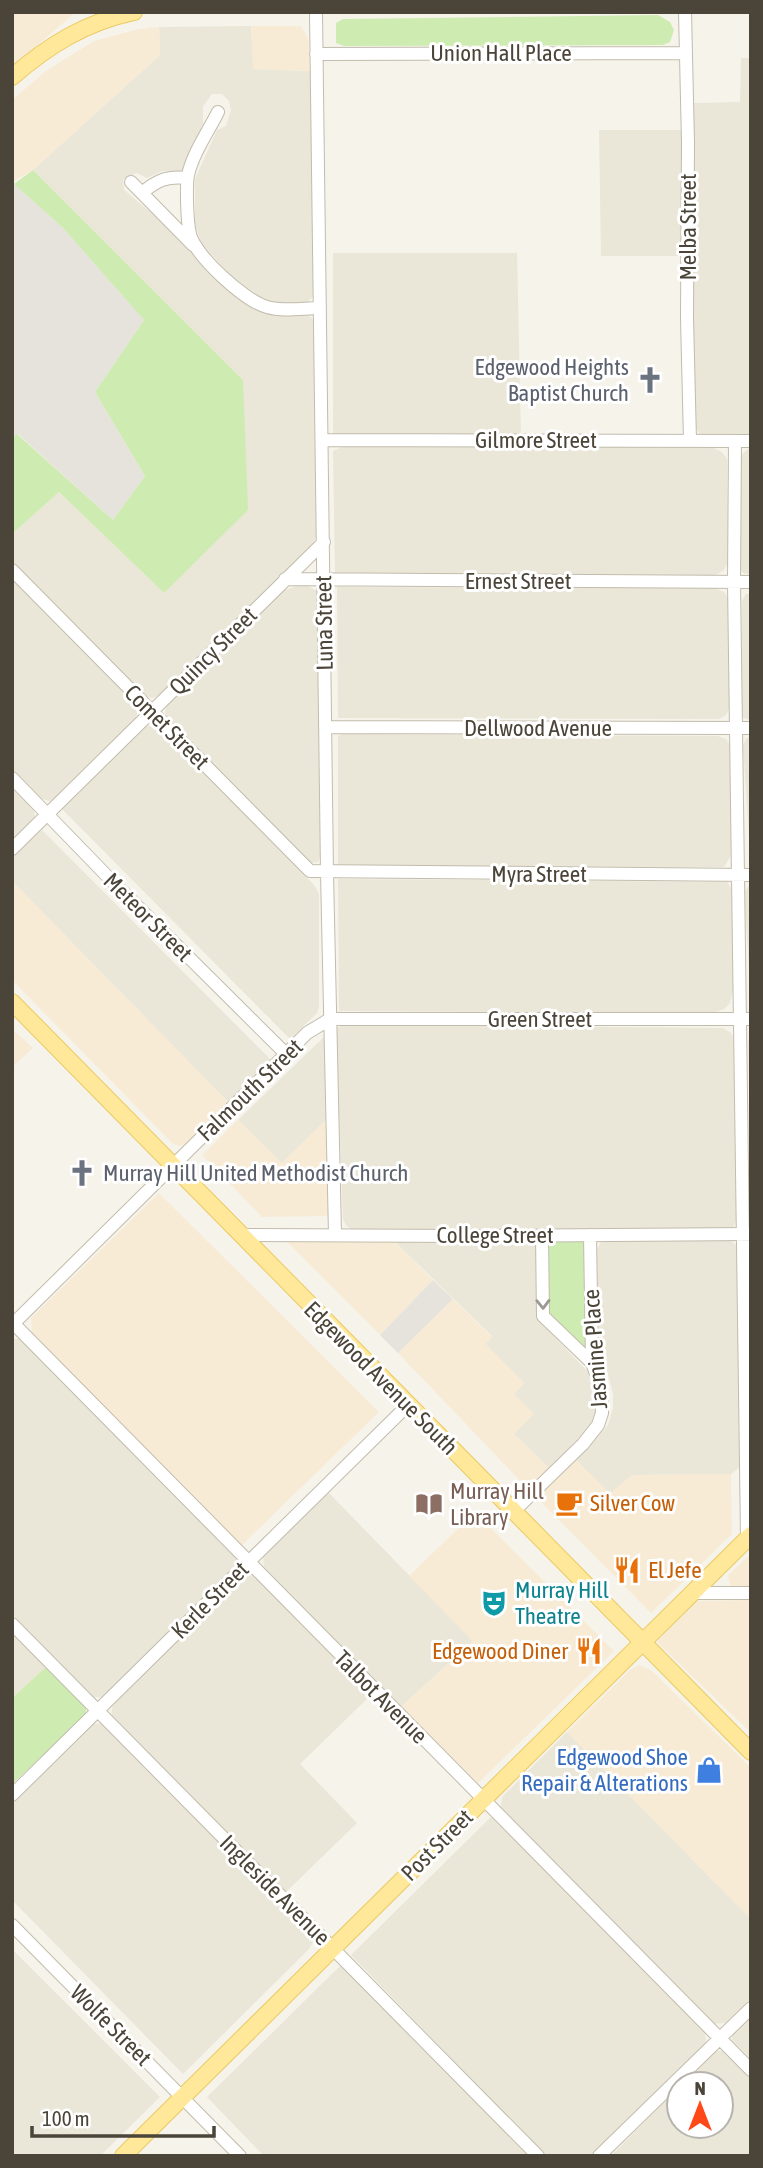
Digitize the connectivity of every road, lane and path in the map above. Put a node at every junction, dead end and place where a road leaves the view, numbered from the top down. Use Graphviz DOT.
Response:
graph roads {
  1 [pos="135,12"];
  2 [pos="316,12"];
  3 [pos="685,12"];
  4 [pos="685,52"];
  5 [pos="316,54"];
  6 [pos="12,77"];
  7 [pos="219,112"];
  8 [pos="187,178"];
  9 [pos="131,182"];
  10 [pos="142,193"];
  11 [pos="196,248"];
  12 [pos="320,308"];
  13 [pos="322,440"];
  14 [pos="690,441"];
  15 [pos="735,441"];
  16 [pos="751,441"];
  17 [pos="324,542"];
  18 [pos="12,570"];
  19 [pos="285,579"];
  20 [pos="324,580"];
  21 [pos="734,582"];
  22 [pos="751,582"];
  23 [pos="151,711"];
  24 [pos="325,727"];
  25 [pos="737,728"];
  26 [pos="751,728"];
  27 [pos="12,778"];
  28 [pos="47,813"];
  29 [pos="12,849"];
  30 [pos="327,873"];
  31 [pos="745,875"];
  32 [pos="12,1002"];
  33 [pos="330,1019"];
  34 [pos="745,1019"];
  35 [pos="286,1054"];
  36 [pos="173,1166"];
  37 [pos="335,1234"];
  38 [pos="747,1234"];
  39 [pos="240,1235"];
  40 [pos="590,1235"];
  41 [pos="542,1236"];
  42 [pos="13,1324"];
  43 [pos="748,1332"];
  44 [pos="592,1363"];
  45 [pos="408,1405"];
  46 [pos="749,1479"];
  47 [pos="513,1511"];
  48 [pos="749,1536"];
  49 [pos="249,1562"];
  50 [pos="693,1593"];
  51 [pos="751,1593"];
  52 [pos="12,1624"];
  53 [pos="643,1643"];
  54 [pos="98,1712"];
  55 [pos="751,1752"];
  56 [pos="12,1795"];
  57 [pos="484,1799"];
  58 [pos="12,1924"];
  59 [pos="333,1949"];
  60 [pos="751,2008"];
  61 [pos="719,2039"];
  62 [pos="751,2070"];
  63 [pos="182,2098"];
  64 [pos="123,2156"];
  65 [pos="240,2156"];
  66 [pos="538,2156"];
  67 [pos="599,2156"];
  1 -- 6 [label="main road"];
  2 -- 5 [label="street, Luna Street"];
  3 -- 4 [label="street, Melba Street"];
  4 -- 5 [label="street, Union Hall Place"];
  4 -- 14 [label="street, Melba Street"];
  5 -- 12 [label="street, Luna Street"];
  7 -- 8 [label="street"];
  8 -- 10 [label="street"];
  8 -- 11 [label="street"];
  9 -- 10 [label="street"];
  10 -- 11 [label="street"];
  11 -- 12 [label="street"];
  12 -- 13 [label="street, Luna Street"];
  13 -- 14 [label="street, Gilmore Street"];
  13 -- 17 [label="street, Luna Street"];
  14 -- 15 [label="street, Gilmore Street"];
  15 -- 16 [label="street, Gilmore Street"];
  15 -- 21 [label="street"];
  17 -- 19 [label="street, Quincy Street"];
  17 -- 20 [label="street, Luna Street"];
  18 -- 23 [label="street, Comet Street"];
  19 -- 20 [label="street, Ernest Street"];
  19 -- 23 [label="street, Quincy Street"];
  20 -- 21 [label="street, Ernest Street"];
  20 -- 24 [label="street, Luna Street"];
  21 -- 22 [label="street, Ernest Street"];
  21 -- 25 [label="street"];
  23 -- 28 [label="street, Quincy Street"];
  23 -- 30 [label="street, Comet Street"];
  24 -- 25 [label="street, Dellwood Avenue"];
  24 -- 30 [label="street, Luna Street"];
  25 -- 26 [label="street, Dellwood Avenue"];
  25 -- 31 [label="street"];
  27 -- 28 [label="street, Meteor Street"];
  28 -- 29 [label="street, Quincy Street"];
  28 -- 35 [label="street, Meteor Street"];
  30 -- 31 [label="street, Myra Street"];
  30 -- 33 [label="street, Luna Street"];
  31 -- 34 [label="street"];
  32 -- 36 [label="main road, Edgewood Avenue South"];
  33 -- 34 [label="street, Green Street"];
  33 -- 35 [label="street, Falmouth Street"];
  33 -- 37 [label="street, Luna Street"];
  34 -- 38 [label="street"];
  35 -- 36 [label="street, Falmouth Street"];
  36 -- 39 [label="main road, Edgewood Avenue South"];
  36 -- 42 [label="street"];
  37 -- 39 [label="street, College Street"];
  37 -- 41 [label="street, College Street"];
  38 -- 40 [label="street, College Street"];
  38 -- 43 [label="street"];
  39 -- 45 [label="main road, Edgewood Avenue South"];
  40 -- 41 [label="street, College Street"];
  40 -- 44 [label="street, Jasmine Place"];
  41 -- 44 [label="street, one-way"];
  42 -- 49 [label="street, Talbot Avenue"];
  43 -- 46 [label="street"];
  44 -- 47 [label="street, Jasmine Place"];
  45 -- 47 [label="main road, Edgewood Avenue South"];
  45 -- 49 [label="street, Kerle Street"];
  46 -- 48 [label="street"];
  47 -- 53 [label="main road, Edgewood Avenue South"];
  48 -- 50 [label="main road, Post Street"];
  49 -- 54 [label="street, Kerle Street"];
  49 -- 57 [label="street, Talbot Avenue"];
  50 -- 51 [label="street"];
  50 -- 53 [label="main road, Post Street"];
  52 -- 54 [label="street, Ingleside Avenue"];
  53 -- 55 [label="main road, Edgewood Avenue South"];
  53 -- 57 [label="main road, Post Street"];
  54 -- 56 [label="street, Kerle Street"];
  54 -- 59 [label="street, Ingleside Avenue"];
  57 -- 59 [label="main road, Post Street"];
  57 -- 61 [label="street, Talbot Avenue"];
  58 -- 63 [label="street, Wolfe Street"];
  59 -- 63 [label="main road, Post Street"];
  59 -- 66 [label="street, Ingleside Avenue"];
  60 -- 61 [label="street"];
  61 -- 62 [label="street, Talbot Avenue"];
  61 -- 67 [label="street"];
  63 -- 64 [label="main road, Post Street"];
  63 -- 65 [label="street, Wolfe Street"];
}
